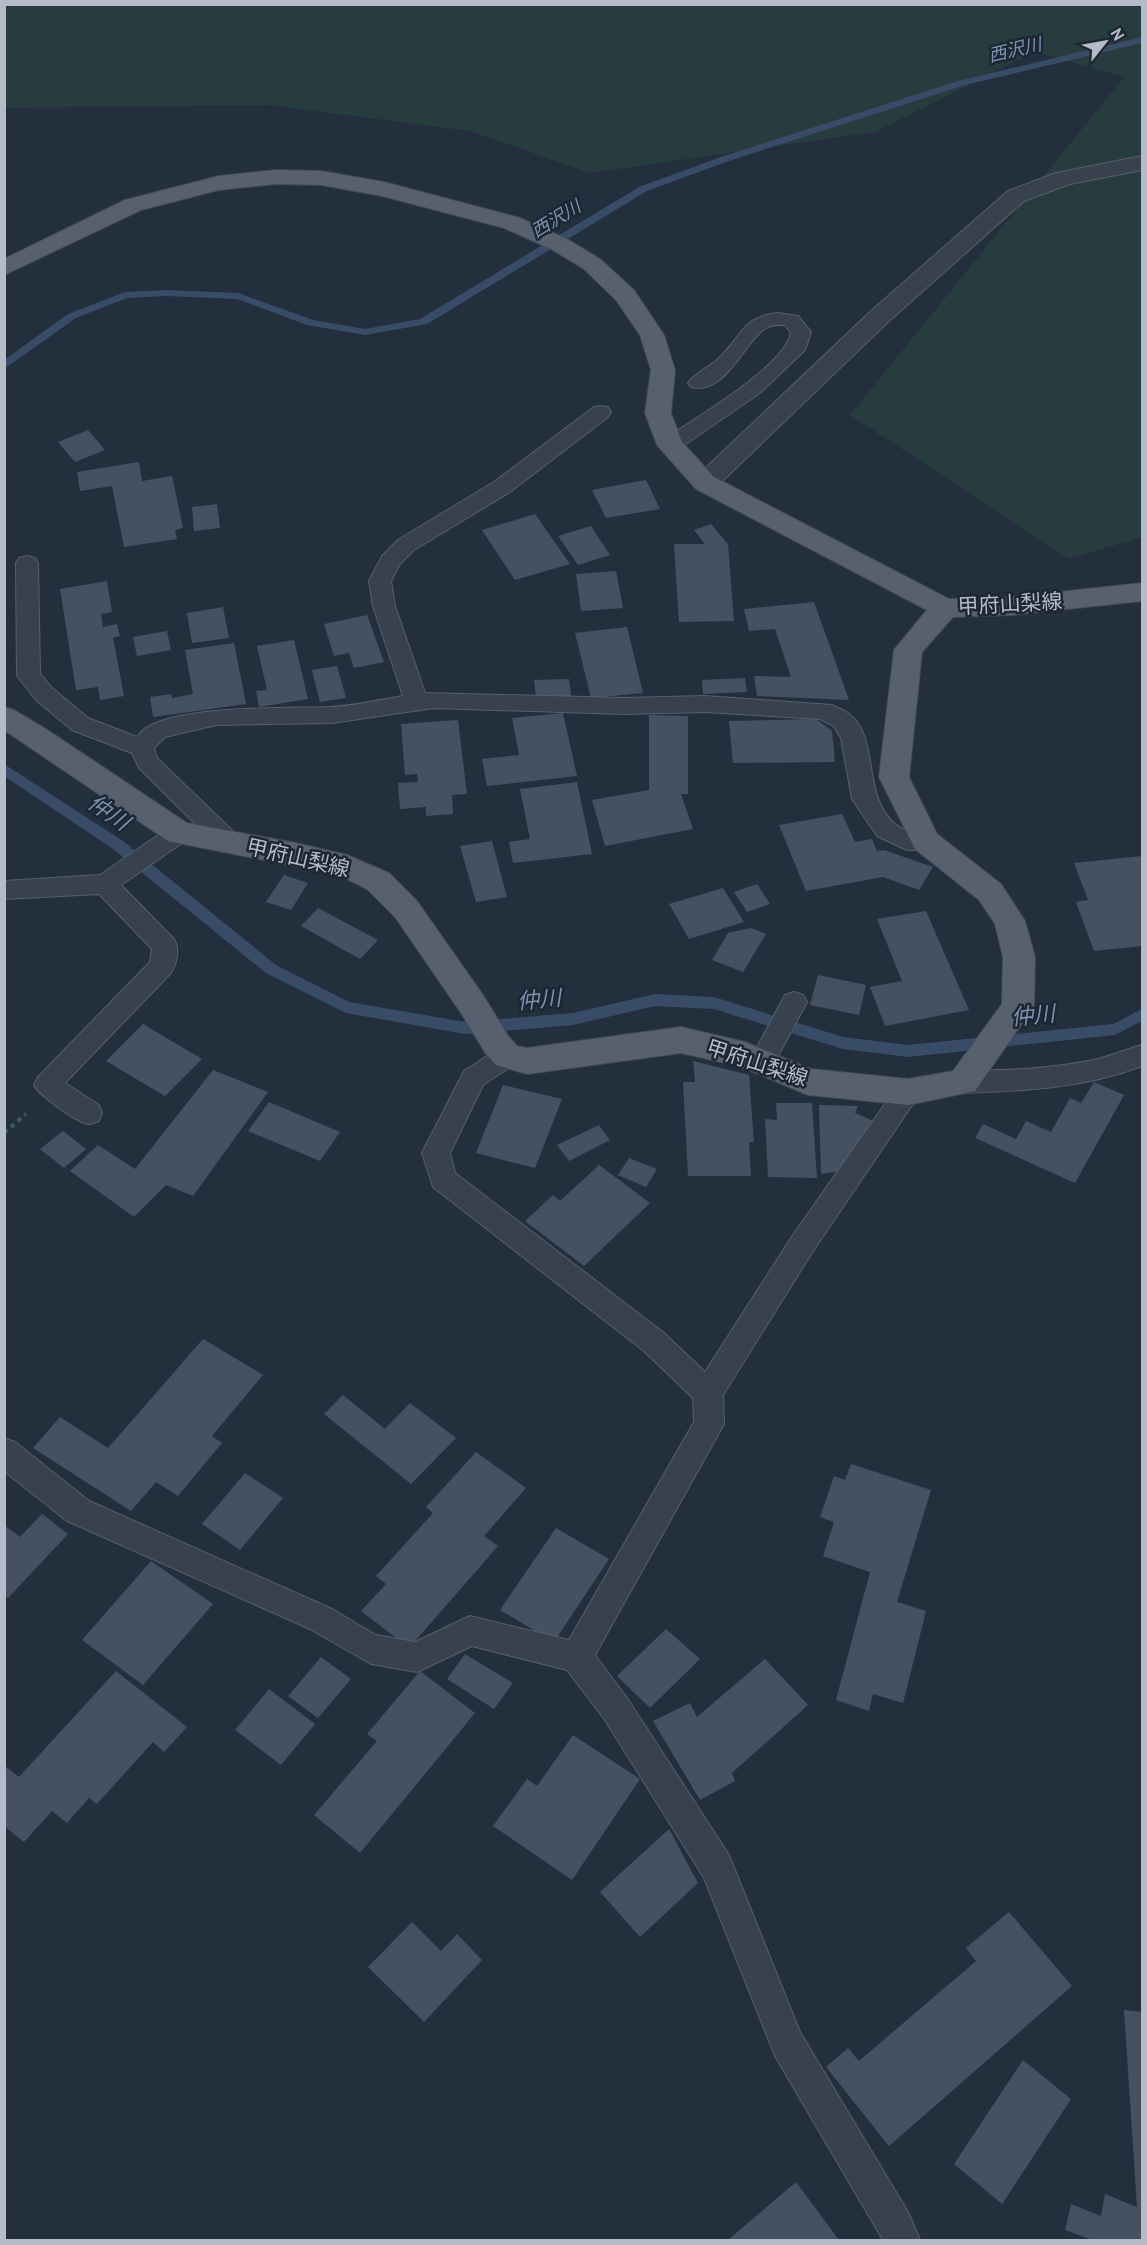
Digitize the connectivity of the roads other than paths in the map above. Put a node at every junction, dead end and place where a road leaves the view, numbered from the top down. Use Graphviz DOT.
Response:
graph roads {
  1 [pos="1143,163"];
  2 [pos="4,268"];
  3 [pos="698,382"];
  4 [pos="601,412"];
  5 [pos="670,445"];
  6 [pos="705,483"];
  7 [pos="27,563"];
  8 [pos="1143,592"];
  9 [pos="945,608"];
  10 [pos="417,703"];
  11 [pos="4,717"];
  12 [pos="142,748"];
  13 [pos="172,838"];
  14 [pos="926,841"];
  15 [pos="230,843"];
  16 [pos="113,879"];
  17 [pos="4,890"];
  18 [pos="794,1002"];
  19 [pos="502,1051"];
  20 [pos="766,1055"];
  21 [pos="1143,1056"];
  22 [pos="968,1075"];
  23 [pos="908,1092"];
  24 [pos="89,1113"];
  25 [pos="708,1393"];
  26 [pos="6,1455"];
  27 [pos="578,1657"];
  28 [pos="902,2241"];
  1 -- 6 [label="street"];
  2 -- 5 [label="main road"];
  3 -- 5 [label="lane"];
  4 -- 10 [label="lane"];
  5 -- 6 [label="main road"];
  6 -- 9 [label="main road"];
  7 -- 12 [label="lane"];
  8 -- 9 [label="main road, 甲府山梨線"];
  9 -- 14 [label="main road, 甲府山梨線"];
  10 -- 12 [label="lane"];
  10 -- 14 [label="lane"];
  11 -- 13 [label="main road, 甲府山梨線"];
  12 -- 15 [label="lane"];
  13 -- 15 [label="main road, 甲府山梨線"];
  13 -- 16 [label="lane"];
  14 -- 22 [label="main road, 甲府山梨線"];
  15 -- 19 [label="main road, 甲府山梨線"];
  16 -- 17 [label="lane"];
  16 -- 24 [label="lane"];
  18 -- 20 [label="lane"];
  19 -- 20 [label="main road, 甲府山梨線"];
  19 -- 25 [label="lane"];
  20 -- 23 [label="main road, 甲府山梨線"];
  21 -- 22 [label="lane"];
  22 -- 23 [label="main road, 甲府山梨線"];
  23 -- 25 [label="lane"];
  25 -- 27 [label="lane"];
  26 -- 27 [label="lane"];
  27 -- 28 [label="lane"];
}
